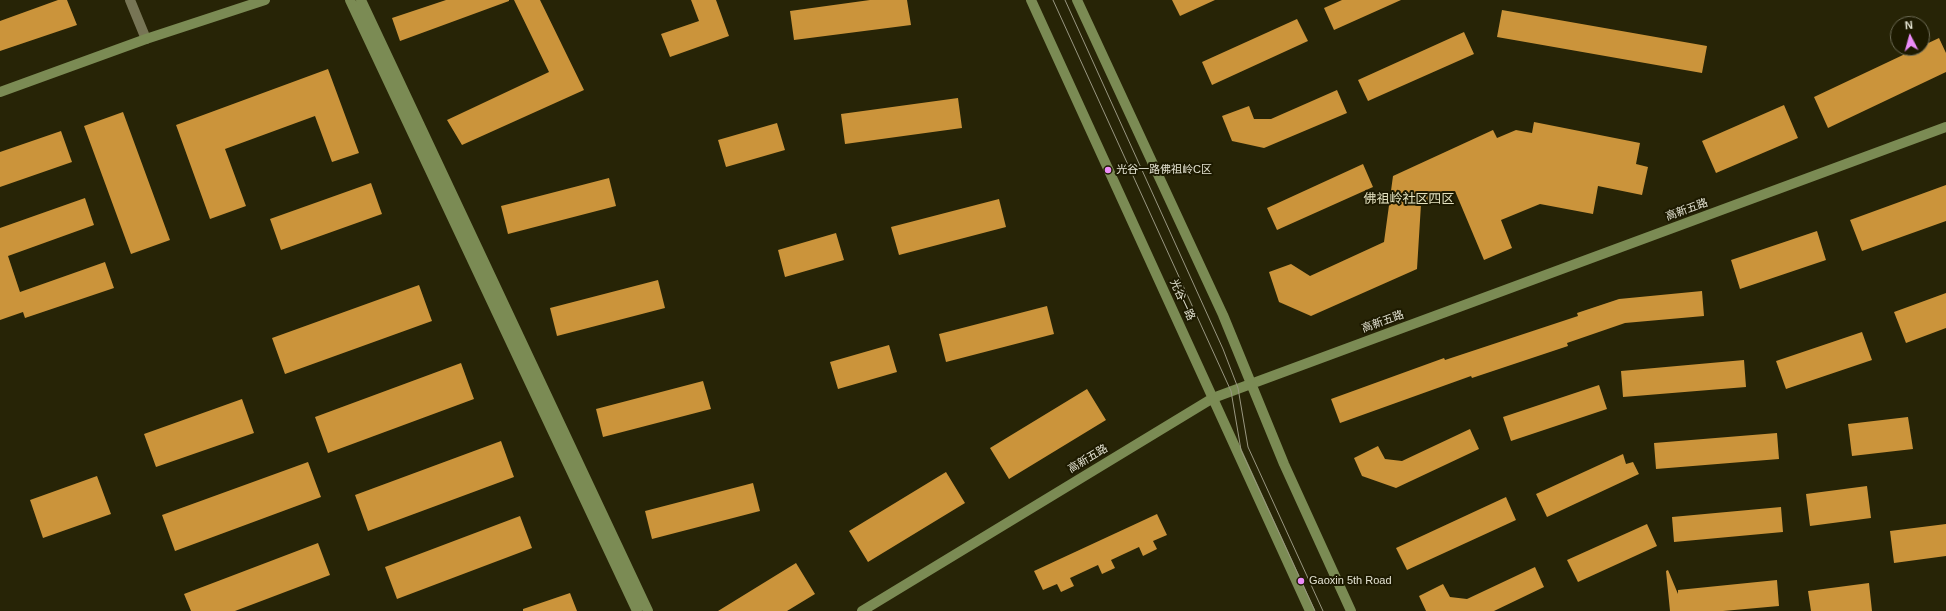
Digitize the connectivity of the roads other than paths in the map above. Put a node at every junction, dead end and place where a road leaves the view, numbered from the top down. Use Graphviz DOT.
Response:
graph roads {
  1 [pos="130,0"];
  2 [pos="265,0"];
  3 [pos="350,0"];
  4 [pos="361,0"];
  5 [pos="1031,0"];
  6 [pos="1078,0"];
  7 [pos="146,39"];
  8 [pos="0,92"];
  9 [pos="1946,127"];
  10 [pos="1251,383"];
  11 [pos="1213,398"];
  12 [pos="637,611"];
  13 [pos="648,611"];
  14 [pos="862,611"];
  15 [pos="1310,611"];
  16 [pos="1351,611"];
  1 -- 7 [label="street"];
  2 -- 7 [label="main road"];
  3 -- 12 [label="main road"];
  4 -- 13 [label="main road"];
  5 -- 11 [label="main road, 光谷一路"];
  6 -- 10 [label="main road"];
  7 -- 8 [label="main road"];
  9 -- 10 [label="main road, 高新五路"];
  10 -- 11 [label="main road, 高新五路"];
  10 -- 16 [label="main road"];
  11 -- 14 [label="main road, 高新五路"];
  11 -- 15 [label="main road, 光谷一路"];
}
